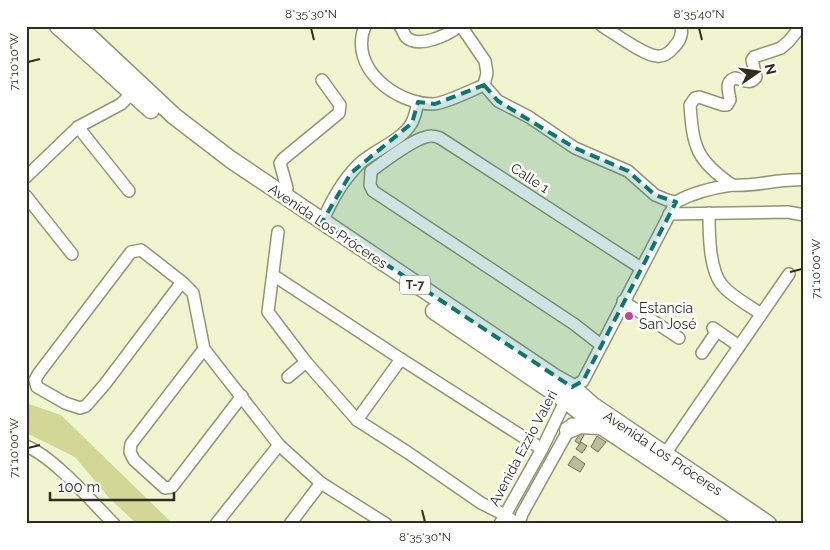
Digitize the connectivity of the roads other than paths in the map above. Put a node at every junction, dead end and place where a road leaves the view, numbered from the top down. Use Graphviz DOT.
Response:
graph roads {
  1 [pos="58,26"];
  2 [pos="78,26"];
  3 [pos="400,26"];
  4 [pos="460,26"];
  5 [pos="602,26"];
  6 [pos="681,26"];
  7 [pos="801,26"];
  8 [pos="367,28"];
  9 [pos="322,80"];
  10 [pos="484,85"];
  11 [pos="132,93"];
  12 [pos="418,102"];
  13 [pos="78,127"];
  14 [pos="26,177"];
  15 [pos="804,180"];
  16 [pos="732,185"];
  17 [pos="129,191"];
  18 [pos="26,196"];
  19 [pos="285,197"];
  20 [pos="676,202"];
  21 [pos="709,213"];
  22 [pos="669,214"];
  23 [pos="804,215"];
  24 [pos="322,222"];
  25 [pos="278,232"];
  26 [pos="72,254"];
  27 [pos="641,268"];
  28 [pos="789,274"];
  29 [pos="273,275"];
  30 [pos="182,282"];
  31 [pos="623,301"];
  32 [pos="761,314"];
  33 [pos="678,338"];
  34 [pos="601,345"];
  35 [pos="739,346"];
  36 [pos="204,349"];
  37 [pos="702,353"];
  38 [pos="401,359"];
  39 [pos="306,362"];
  40 [pos="288,378"];
  41 [pos="573,389"];
  42 [pos="242,396"];
  43 [pos="582,405"];
  44 [pos="357,420"];
  45 [pos="603,427"];
  46 [pos="568,430"];
  47 [pos="279,445"];
  48 [pos="26,446"];
  49 [pos="542,449"];
  50 [pos="665,454"];
  51 [pos="322,483"];
  52 [pos="502,519"];
  53 [pos="114,524"];
  54 [pos="216,524"];
  55 [pos="290,524"];
  56 [pos="386,524"];
  57 [pos="518,524"];
  58 [pos="748,524"];
  59 [pos="768,524"];
  1 -- 11 [label="highway, Avenida Los Próceres / T-7"];
  2 -- 19 [label="highway, Avenida Los Próceres / T-7"];
  3 -- 4 [label="street"];
  4 -- 10 [label="street"];
  5 -- 6 [label="street"];
  7 -- 16 [label="street"];
  8 -- 12 [label="street"];
  9 -- 19 [label="street"];
  10 -- 12 [label="street"];
  10 -- 20 [label="street"];
  11 -- 13 [label="street"];
  11 -- 41 [label="highway, Avenida Los Próceres / T-7"];
  12 -- 24 [label="street"];
  13 -- 14 [label="street"];
  13 -- 17 [label="street"];
  15 -- 16 [label="street"];
  16 -- 20 [label="street"];
  18 -- 26 [label="street"];
  19 -- 24 [label="highway, Avenida Los Próceres / T-7"];
  20 -- 22 [label="street, Avenida Ezzio Valeri"];
  21 -- 22 [label="street"];
  21 -- 23 [label="street"];
  21 -- 32 [label="street"];
  22 -- 27 [label="street, Avenida Ezzio Valeri"];
  24 -- 41 [label="highway, Avenida Los Próceres / T-7"];
  25 -- 29 [label="street"];
  27 -- 31 [label="street, Avenida Ezzio Valeri"];
  27 -- 34 [label="street, Calle 1"];
  28 -- 32 [label="street"];
  29 -- 38 [label="street"];
  29 -- 39 [label="street"];
  30 -- 30 [label="street"];
  30 -- 36 [label="street"];
  31 -- 33 [label="street"];
  31 -- 34 [label="street, Avenida Ezzio Valeri"];
  32 -- 35 [label="street"];
  34 -- 41 [label="street, Avenida Ezzio Valeri"];
  35 -- 37 [label="street"];
  35 -- 50 [label="street"];
  36 -- 42 [label="street"];
  36 -- 42 [label="street"];
  38 -- 44 [label="street"];
  38 -- 49 [label="street"];
  39 -- 40 [label="street"];
  39 -- 44 [label="street"];
  41 -- 43 [label="highway, Avenida Los Próceres / T-7"];
  41 -- 49 [label="street, Avenida Ezzio Valeri"];
  42 -- 47 [label="street"];
  43 -- 45 [label="highway, Avenida Los Próceres / T-7"];
  43 -- 46 [label="street"];
  43 -- 50 [label="highway, Avenida Los Próceres / T-7"];
  44 -- 52 [label="street"];
  45 -- 46 [label="highway"];
  45 -- 58 [label="highway, Avenida Los Próceres / T-7"];
  46 -- 57 [label="street"];
  47 -- 51 [label="street"];
  47 -- 54 [label="street"];
  48 -- 53 [label="street"];
  49 -- 52 [label="street, Avenida Ezzio Valeri"];
  50 -- 59 [label="highway, Avenida Los Próceres / T-7"];
  51 -- 55 [label="street"];
  51 -- 56 [label="street"];
  52 -- 57 [label="street"];
}
